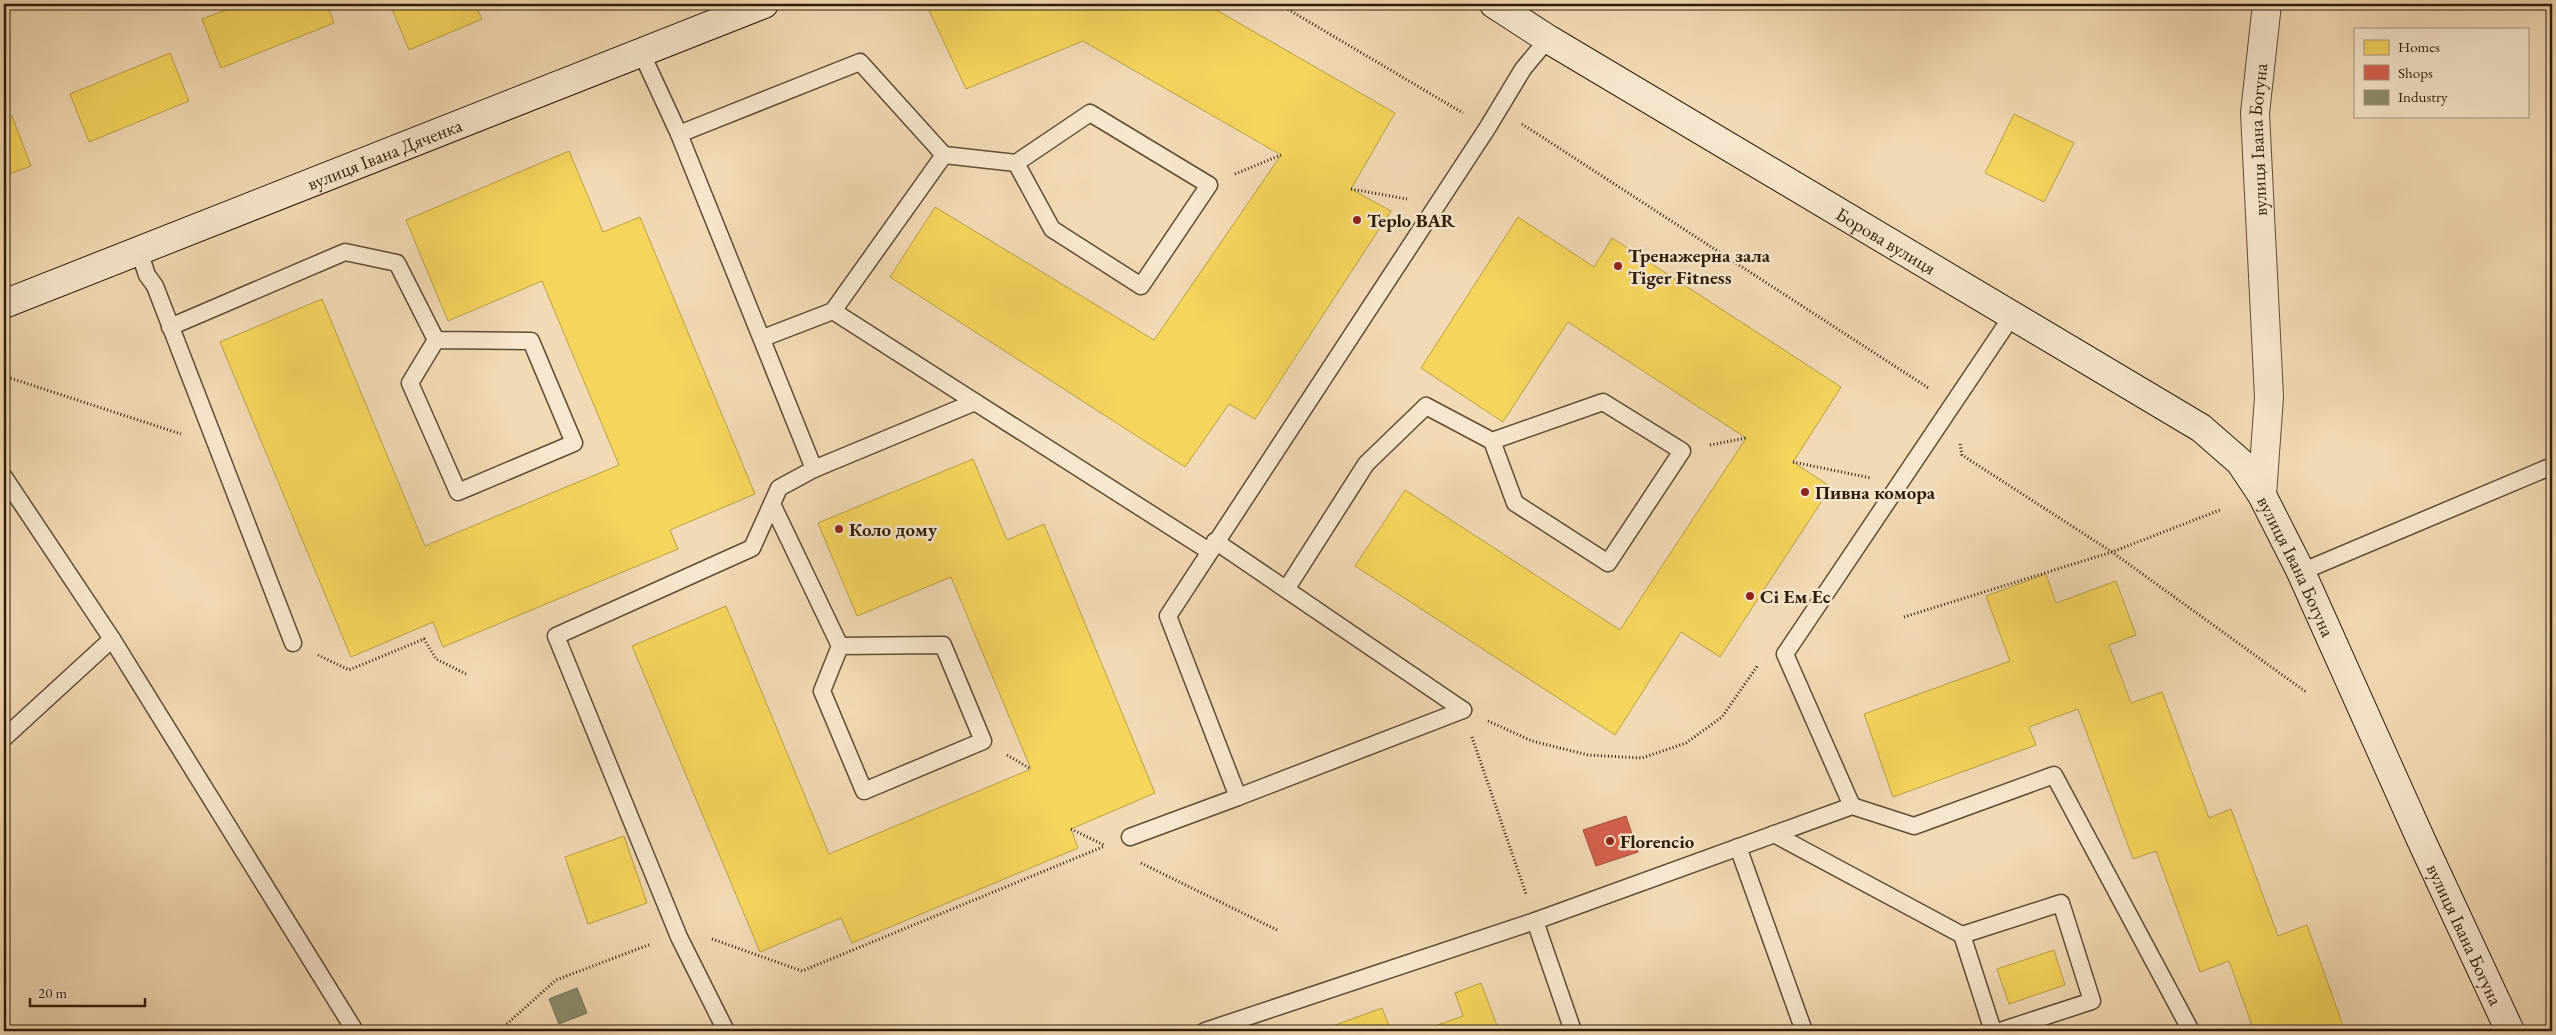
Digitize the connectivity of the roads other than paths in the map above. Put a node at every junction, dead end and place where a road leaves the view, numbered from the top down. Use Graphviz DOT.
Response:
graph roads {
  1 [pos="764,4"];
  2 [pos="1494,4"];
  3 [pos="2267,4"];
  4 [pos="1548,39"];
  5 [pos="641,52"];
  6 [pos="679,134"];
  7 [pos="944,155"];
  8 [pos="1016,162"];
  9 [pos="138,251"];
  10 [pos="4,304"];
  11 [pos="833,311"];
  12 [pos="2012,316"];
  13 [pos="170,326"];
  14 [pos="763,338"];
  15 [pos="436,340"];
  16 [pos="975,402"];
  17 [pos="1492,441"];
  18 [pos="2552,466"];
  19 [pos="814,468"];
  20 [pos="4,477"];
  21 [pos="2262,494"];
  22 [pos="772,504"];
  23 [pos="1212,546"];
  24 [pos="2302,572"];
  25 [pos="1287,588"];
  26 [pos="112,639"];
  27 [pos="293,643"];
  28 [pos="840,646"];
  29 [pos="4,738"];
  30 [pos="1238,796"];
  31 [pos="1852,806"];
  32 [pos="1774,834"];
  33 [pos="1130,837"];
  34 [pos="1738,847"];
  35 [pos="1536,921"];
  36 [pos="1962,935"];
  37 [pos="355,1031"];
  38 [pos="726,1031"];
  39 [pos="1205,1031"];
  40 [pos="1573,1031"];
  41 [pos="1804,1031"];
  42 [pos="1993,1031"];
  43 [pos="2000,1031"];
  44 [pos="2191,1031"];
  45 [pos="2510,1031"];
  1 -- 5 [label="street, вулиця Івана Дяченка"];
  2 -- 4 [label="street, Борова вулиця"];
  3 -- 21 [label="street, вулиця Івана Богуна"];
  4 -- 12 [label="street, Борова вулиця"];
  4 -- 23 [label="lane"];
  5 -- 6 [label="lane"];
  5 -- 9 [label="street, вулиця Івана Дяченка"];
  6 -- 7 [label="lane"];
  6 -- 14 [label="lane"];
  7 -- 8 [label="lane"];
  7 -- 11 [label="lane"];
  8 -- 8 [label="lane"];
  9 -- 10 [label="street, вулиця Івана Дяченка"];
  9 -- 13 [label="lane"];
  11 -- 14 [label="lane"];
  11 -- 16 [label="lane"];
  12 -- 21 [label="street, Борова вулиця"];
  12 -- 31 [label="lane"];
  13 -- 15 [label="lane"];
  13 -- 27 [label="lane"];
  14 -- 19 [label="lane"];
  15 -- 15 [label="lane"];
  16 -- 19 [label="lane"];
  16 -- 23 [label="lane"];
  17 -- 17 [label="lane"];
  17 -- 25 [label="lane"];
  18 -- 24 [label="lane"];
  19 -- 22 [label="lane"];
  20 -- 26 [label="lane"];
  21 -- 24 [label="street, вулиця Івана Богуна"];
  22 -- 28 [label="lane"];
  22 -- 38 [label="lane"];
  23 -- 25 [label="lane"];
  23 -- 30 [label="lane"];
  24 -- 45 [label="street, вулиця Івана Богуна"];
  25 -- 30 [label="lane"];
  26 -- 29 [label="lane"];
  26 -- 37 [label="lane"];
  28 -- 28 [label="lane"];
  30 -- 33 [label="lane"];
  31 -- 32 [label="lane"];
  31 -- 44 [label="lane"];
  32 -- 34 [label="lane"];
  32 -- 36 [label="lane"];
  34 -- 35 [label="lane"];
  34 -- 41 [label="lane"];
  35 -- 39 [label="lane"];
  35 -- 40 [label="lane"];
  36 -- 42 [label="lane"];
  36 -- 43 [label="lane"];
}
